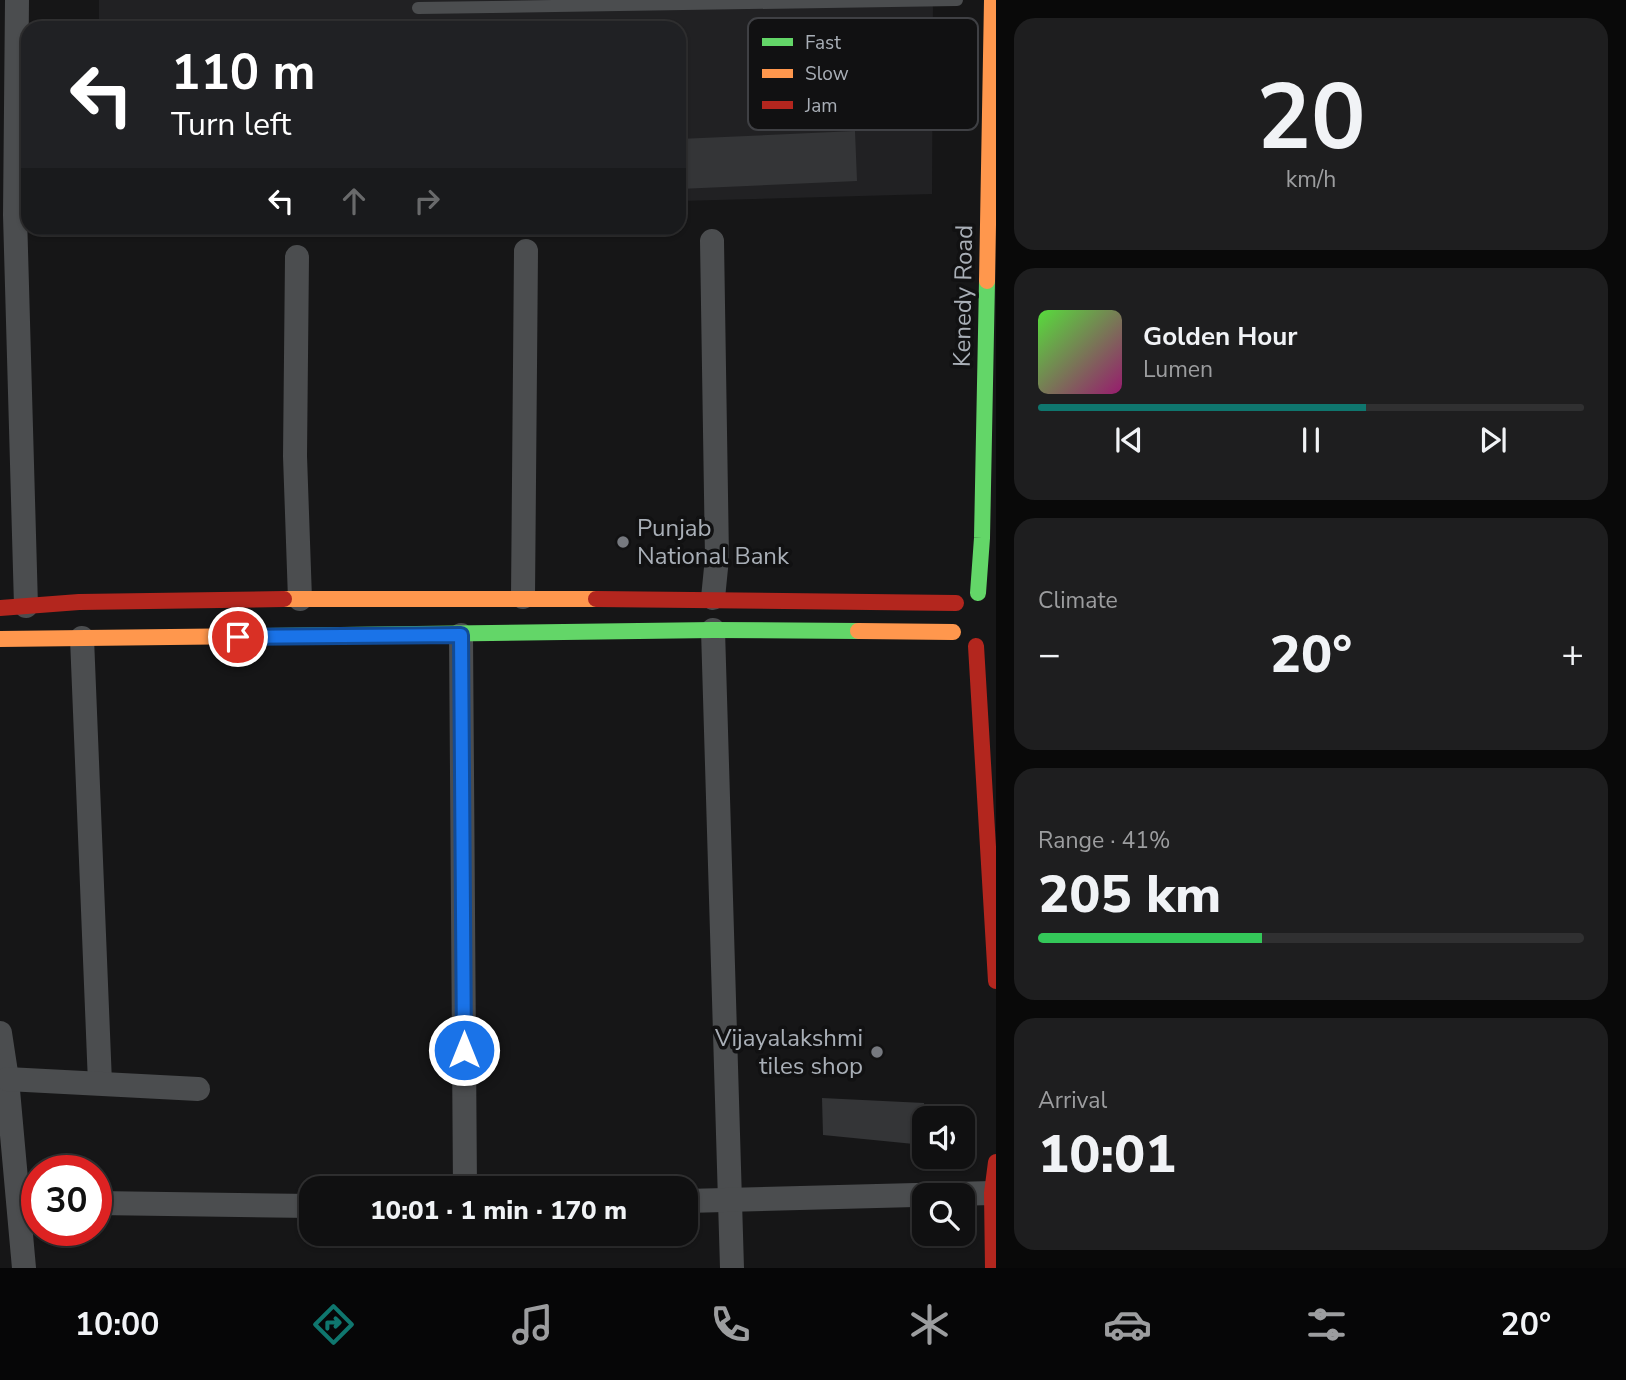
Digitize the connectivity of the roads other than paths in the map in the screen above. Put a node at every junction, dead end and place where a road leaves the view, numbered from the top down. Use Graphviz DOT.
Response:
graph roads {
  1 [pos="18,0"];
  2 [pos="957,0"];
  3 [pos="992,0"];
  4 [pos="418,8"];
  5 [pos="8,215"];
  6 [pos="712,241"];
  7 [pos="526,251"];
  8 [pos="297,257"];
  9 [pos="990,324"];
  10 [pos="523,597"];
  11 [pos="713,598"];
  12 [pos="300,599"];
  13 [pos="956,603"];
  14 [pos="26,606"];
  15 [pos="0,608"];
  16 [pos="713,630"];
  17 [pos="953,632"];
  18 [pos="461,635"];
  19 [pos="82,638"];
  20 [pos="0,639"];
  21 [pos="994,641"];
  22 [pos="976,646"];
  23 [pos="996,981"];
  24 [pos="0,1033"];
  25 [pos="7,1079"];
  26 [pos="100,1083"];
  27 [pos="198,1089"];
  28 [pos="996,1162"];
  29 [pos="21,1166"];
  30 [pos="465,1176"];
  31 [pos="992,1193"];
  32 [pos="698,1201"];
  33 [pos="728,1201"];
  34 [pos="112,1203"];
  35 [pos="299,1206"];
  36 [pos="25,1246"];
  37 [pos="994,1255"];
  38 [pos="24,1268"];
  39 [pos="732,1268"];
  1 -- 5 [label="street"];
  2 -- 4 [label="lane"];
  3 -- 9 [label="main road, Kenedy Road"];
  5 -- 14 [label="street"];
  6 -- 11 [label="street"];
  7 -- 10 [label="street"];
  8 -- 12 [label="street"];
  9 -- 13 [label="main road, Kenedy Road"];
  10 -- 11 [label="main road"];
  10 -- 12 [label="main road"];
  11 -- 13 [label="main road"];
  12 -- 14 [label="main road"];
  13 -- 17 [label="main road"];
  14 -- 15 [label="main road"];
  16 -- 17 [label="main road"];
  16 -- 18 [label="main road"];
  16 -- 33 [label="street"];
  17 -- 22 [label="main road"];
  18 -- 19 [label="main road"];
  18 -- 30 [label="street"];
  19 -- 20 [label="main road"];
  19 -- 26 [label="street"];
  21 -- 22 [label="main road"];
  22 -- 23 [label="main road"];
  24 -- 25 [label="street"];
  25 -- 26 [label="street"];
  25 -- 29 [label="street"];
  26 -- 27 [label="street"];
  28 -- 31 [label="main road"];
  31 -- 33 [label="street"];
  31 -- 37 [label="main road"];
  32 -- 33 [label="street"];
  33 -- 39 [label="street"];
  34 -- 35 [label="street"];
  36 -- 38 [label="street"];
}
